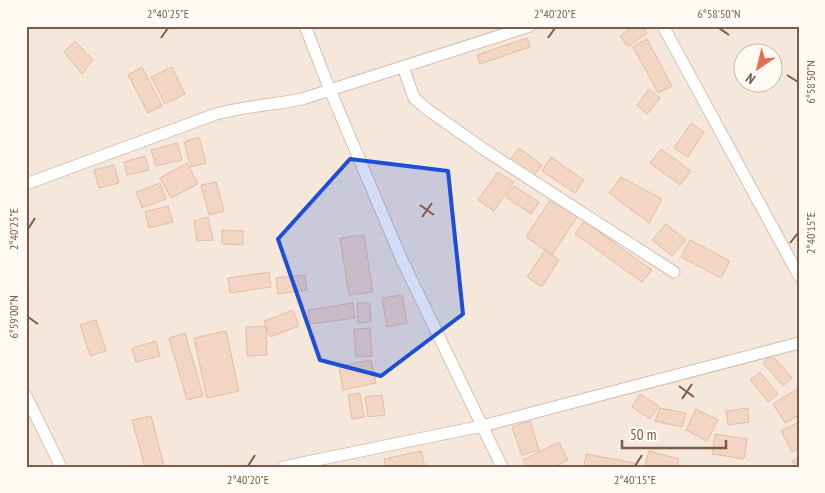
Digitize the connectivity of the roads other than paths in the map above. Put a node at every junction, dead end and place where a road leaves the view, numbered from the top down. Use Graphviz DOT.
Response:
graph roads {
  1 [pos="305,26"];
  2 [pos="530,26"];
  3 [pos="663,26"];
  4 [pos="403,67"];
  5 [pos="330,90"];
  6 [pos="26,184"];
  7 [pos="674,272"];
  8 [pos="799,276"];
  9 [pos="799,343"];
  10 [pos="26,396"];
  11 [pos="482,426"];
  12 [pos="61,467"];
  13 [pos="283,467"];
  14 [pos="502,467"];
  1 -- 5 [label="street"];
  2 -- 4 [label="street"];
  3 -- 8 [label="street"];
  4 -- 5 [label="street"];
  4 -- 7 [label="street"];
  5 -- 6 [label="street"];
  5 -- 11 [label="street"];
  9 -- 11 [label="street"];
  10 -- 12 [label="street"];
  11 -- 13 [label="street"];
  11 -- 14 [label="street"];
}
